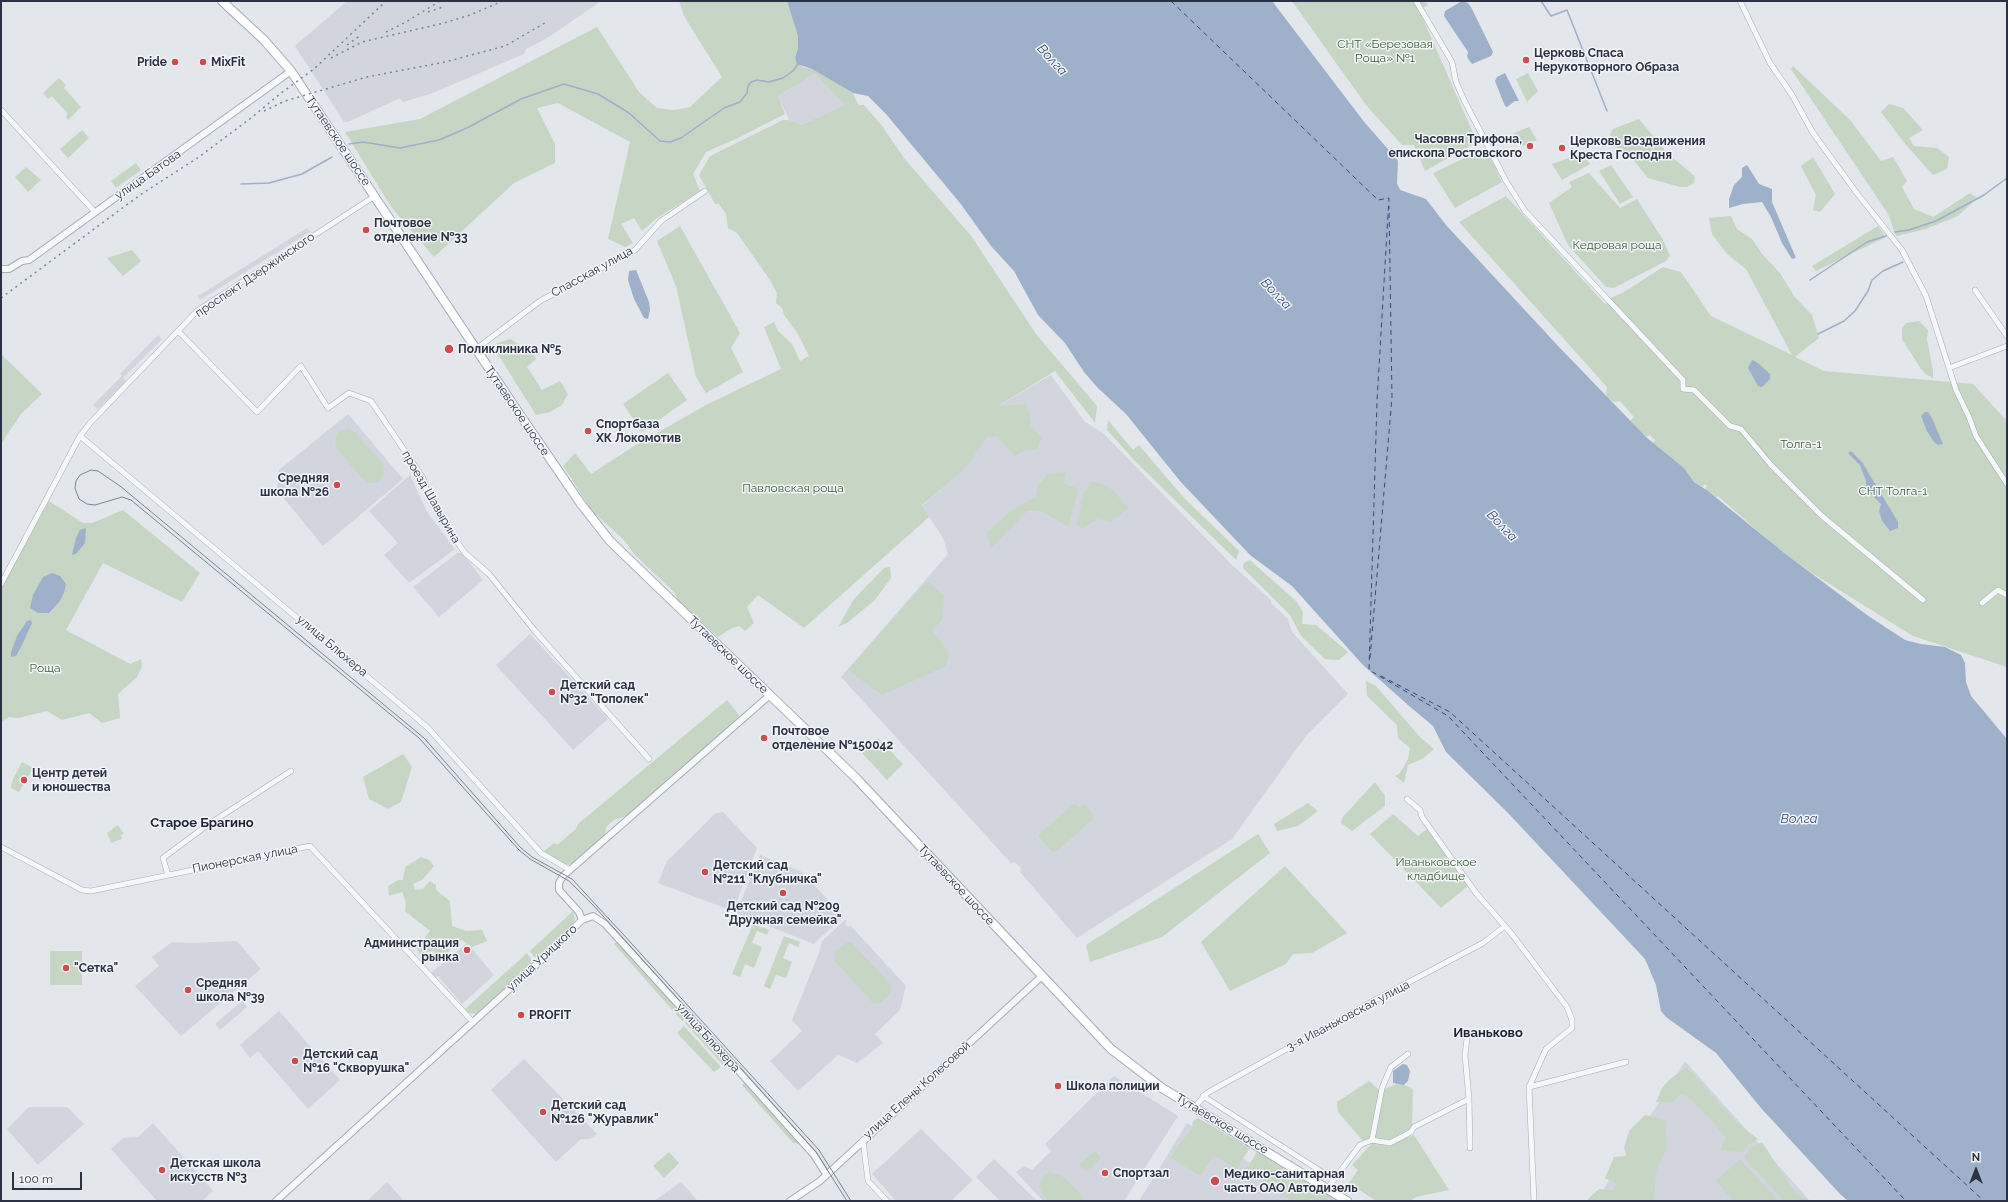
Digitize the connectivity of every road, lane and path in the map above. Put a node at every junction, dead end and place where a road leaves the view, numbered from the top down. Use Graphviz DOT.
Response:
graph roads {
  1 [pos="222,1"];
  2 [pos="1416,1"];
  3 [pos="1740,1"];
  4 [pos="291,71"];
  5 [pos="1,110"];
  6 [pos="705,191"];
  7 [pos="375,196"];
  8 [pos="95,212"];
  9 [pos="1,269"];
  10 [pos="1975,290"];
  11 [pos="178,331"];
  12 [pos="2007,336"];
  13 [pos="2007,346"];
  14 [pos="476,349"];
  15 [pos="1949,368"];
  16 [pos="80,436"];
  17 [pos="2007,484"];
  18 [pos="1,584"];
  19 [pos="2007,595"];
  20 [pos="1923,600"];
  21 [pos="1982,603"];
  22 [pos="770,695"];
  23 [pos="649,758"];
  24 [pos="291,771"];
  25 [pos="1406,799"];
  26 [pos="1,848"];
  27 [pos="570,870"];
  28 [pos="168,875"];
  29 [pos="582,920"];
  30 [pos="1505,926"];
  31 [pos="1042,976"];
  32 [pos="473,1022"];
  33 [pos="1467,1038"];
  34 [pos="1408,1054"];
  35 [pos="1626,1062"];
  36 [pos="1529,1087"];
  37 [pos="1203,1096"];
  38 [pos="1469,1099"];
  39 [pos="1194,1108"];
  40 [pos="863,1140"];
  41 [pos="1372,1140"];
  42 [pos="1470,1148"];
  43 [pos="826,1174"];
  44 [pos="1333,1179"];
  45 [pos="1327,1189"];
  46 [pos="276,1201"];
  47 [pos="790,1201"];
  48 [pos="887,1201"];
  49 [pos="1347,1201"];
  50 [pos="1534,1201"];
  1 -- 4 [label="main road, Тутаевское шоссе"];
  2 -- 20 [label="street"];
  3 -- 15 [label="street"];
  4 -- 7 [label="main road, Тутаевское шоссе"];
  4 -- 8 [label="street, улица Батова"];
  5 -- 8 [label="street"];
  6 -- 14 [label="street, Спасская улица"];
  7 -- 11 [label="street, проспект Дзержинского"];
  7 -- 14 [label="main road, Тутаевское шоссе"];
  8 -- 9 [label="street, улица Батова"];
  10 -- 12 [label="street"];
  11 -- 16 [label="street, проспект Дзержинского"];
  11 -- 23 [label="street, проезд Шавырина"];
  13 -- 15 [label="street"];
  14 -- 22 [label="main road, Тутаевское шоссе"];
  15 -- 17 [label="street"];
  16 -- 18 [label="street, проспект Дзержинского"];
  16 -- 27 [label="street, улица Блюхера"];
  19 -- 21 [label="street"];
  22 -- 27 [label="street, улица Урицкого"];
  22 -- 31 [label="main road, Тутаевское шоссе"];
  24 -- 28 [label="street"];
  25 -- 30 [label="street"];
  26 -- 28 [label="street, Пионерская улица"];
  27 -- 29 [label="street, улица Урицкого"];
  28 -- 32 [label="street, Пионерская улица"];
  29 -- 32 [label="street, улица Урицкого"];
  29 -- 43 [label="street, улица Блюхера"];
  30 -- 36 [label="street"];
  30 -- 37 [label="street, 3-я Иваньковская улица"];
  31 -- 39 [label="main road, Тутаевское шоссе"];
  31 -- 40 [label="street, улица Елены Колесовой"];
  32 -- 46 [label="street, улица Урицкого"];
  33 -- 38 [label="street"];
  34 -- 41 [label="street"];
  35 -- 36 [label="street"];
  36 -- 50 [label="street"];
  37 -- 39 [label="street, 3-я Иваньковская улица"];
  37 -- 44 [label="street"];
  38 -- 41 [label="street"];
  38 -- 42 [label="street"];
  39 -- 45 [label="main road, Тутаевское шоссе"];
  40 -- 43 [label="street, улица Елены Колесовой"];
  40 -- 48 [label="street"];
  41 -- 44 [label="street"];
  43 -- 47 [label="street, улица Елены Колесовой"];
  44 -- 45 [label="street"];
  45 -- 49 [label="main road, Тутаевское шоссе"];
}
